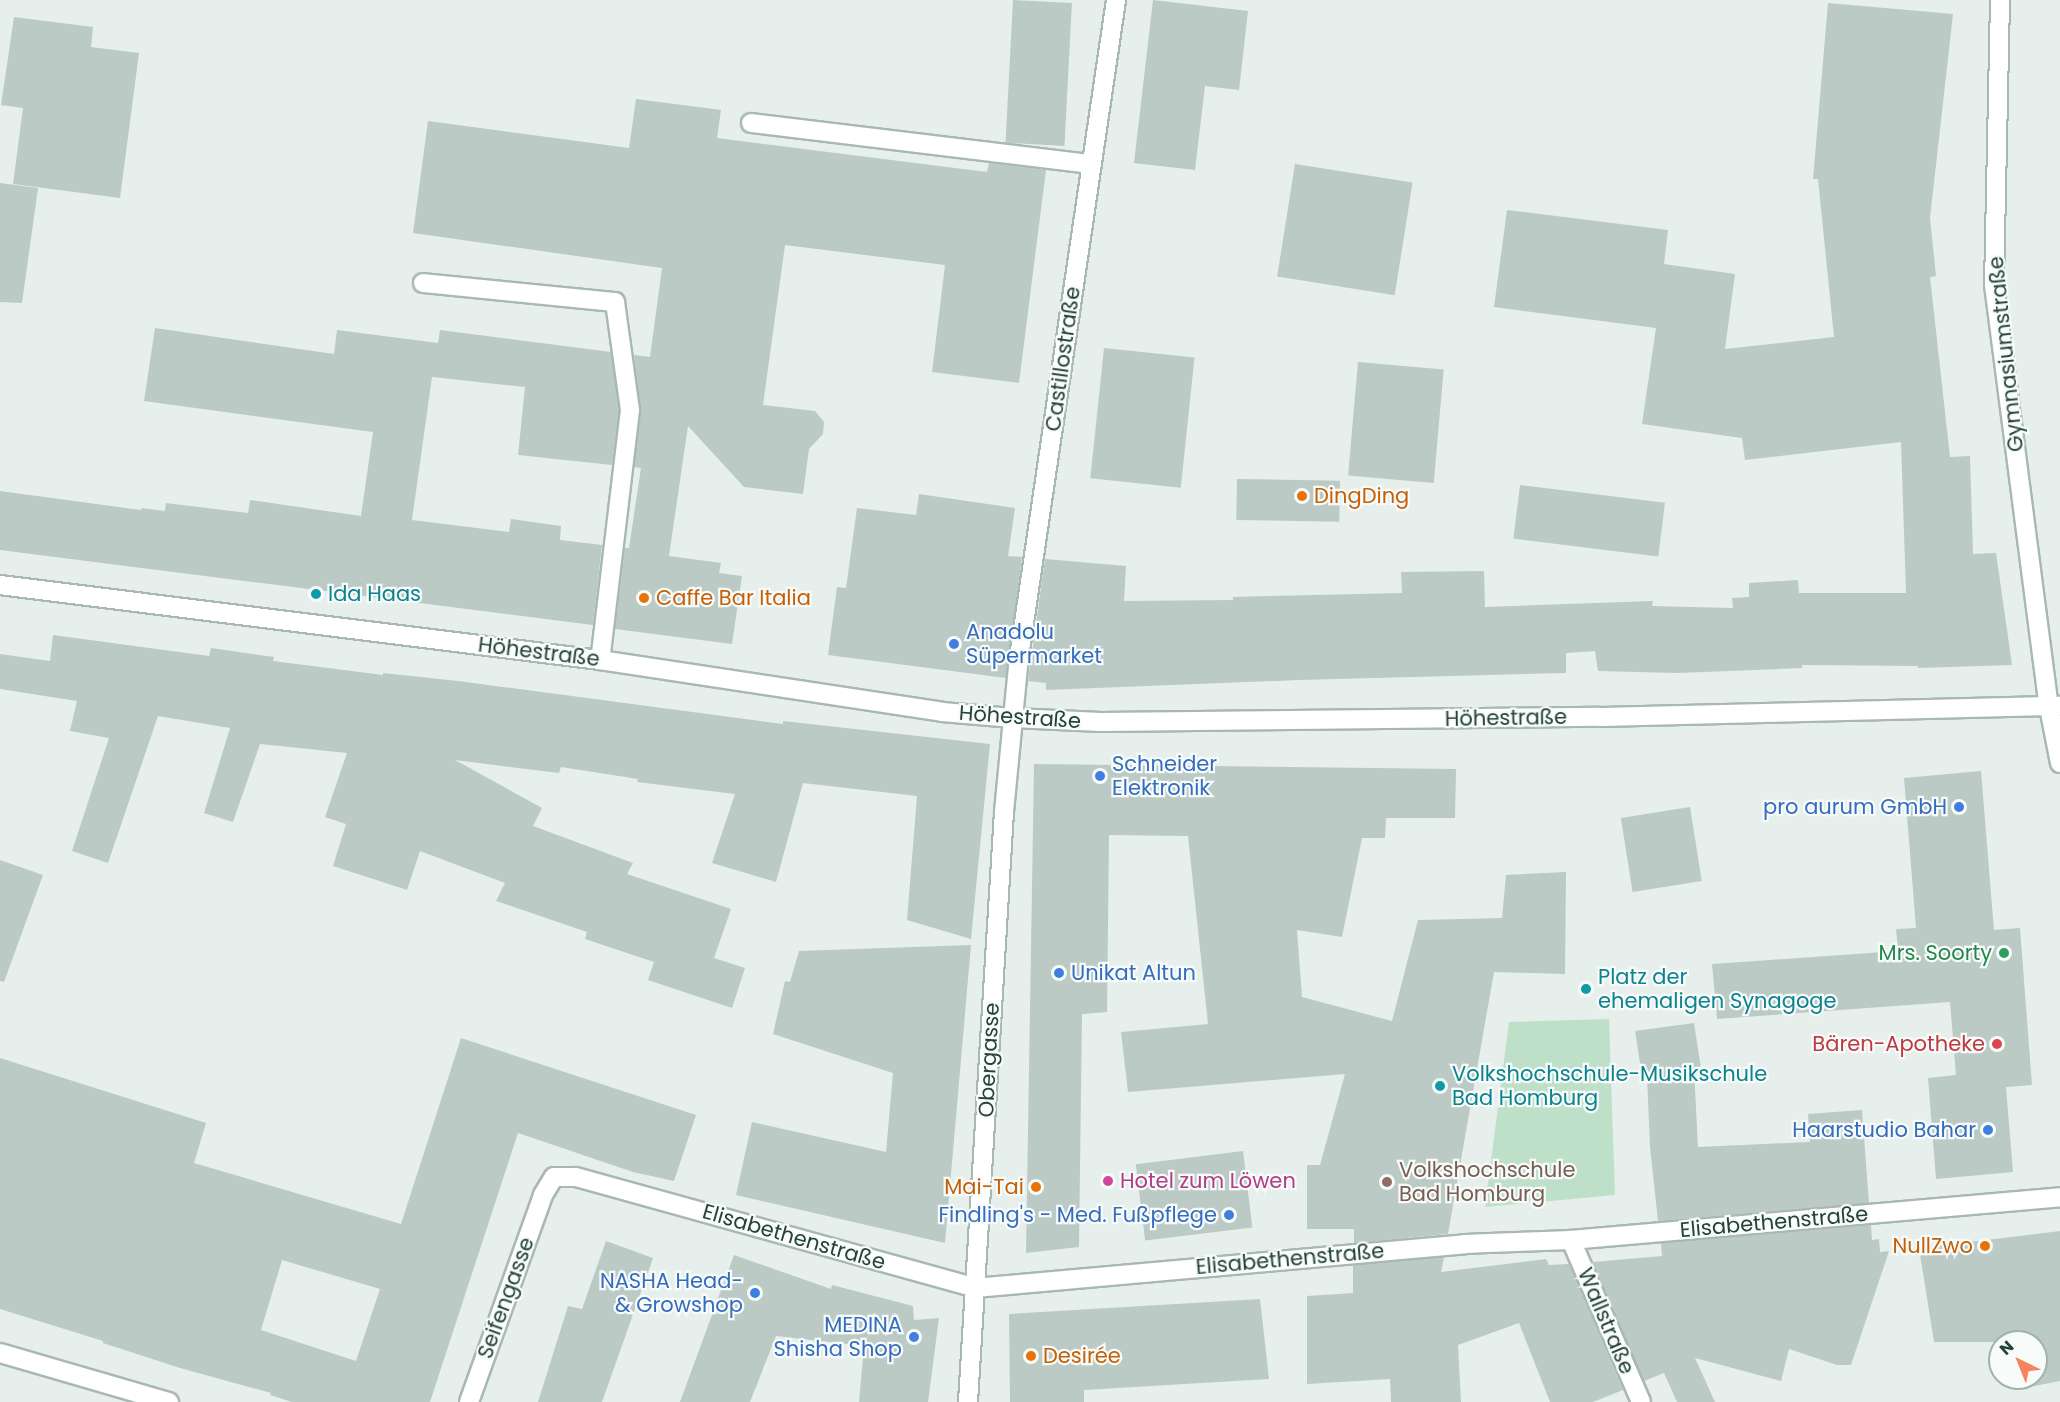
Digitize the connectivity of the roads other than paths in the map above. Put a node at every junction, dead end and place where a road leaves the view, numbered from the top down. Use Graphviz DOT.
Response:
graph roads {
  1 [pos="1116,0"];
  2 [pos="2000,0"];
  3 [pos="751,123"];
  4 [pos="1091,164"];
  5 [pos="423,283"];
  6 [pos="0,585"];
  7 [pos="600,660"];
  8 [pos="2054,706"];
  9 [pos="1013,718"];
  10 [pos="2060,763"];
  11 [pos="543,1195"];
  12 [pos="2060,1197"];
  13 [pos="1571,1240"];
  14 [pos="975,1288"];
  15 [pos="0,1353"];
  16 [pos="169,1402"];
  17 [pos="469,1402"];
  18 [pos="968,1402"];
  19 [pos="1641,1402"];
  1 -- 4 [label="street, Castillostraße"];
  2 -- 8 [label="street, Gymnasiumstraße"];
  3 -- 4 [label="street"];
  4 -- 9 [label="street, Castillostraße"];
  5 -- 7 [label="street"];
  6 -- 7 [label="street, Höhestraße"];
  7 -- 9 [label="street, Höhestraße"];
  8 -- 9 [label="street, Höhestraße"];
  8 -- 10 [label="street, Gymnasiumstraße"];
  9 -- 14 [label="street, Obergasse"];
  11 -- 14 [label="street, Elisabethenstraße"];
  11 -- 17 [label="street, Seifengasse"];
  12 -- 13 [label="street, Elisabethenstraße"];
  13 -- 14 [label="street, Elisabethenstraße"];
  13 -- 19 [label="street, Wallstraße"];
  14 -- 18 [label="street, Obergasse"];
  15 -- 16 [label="street"];
}
